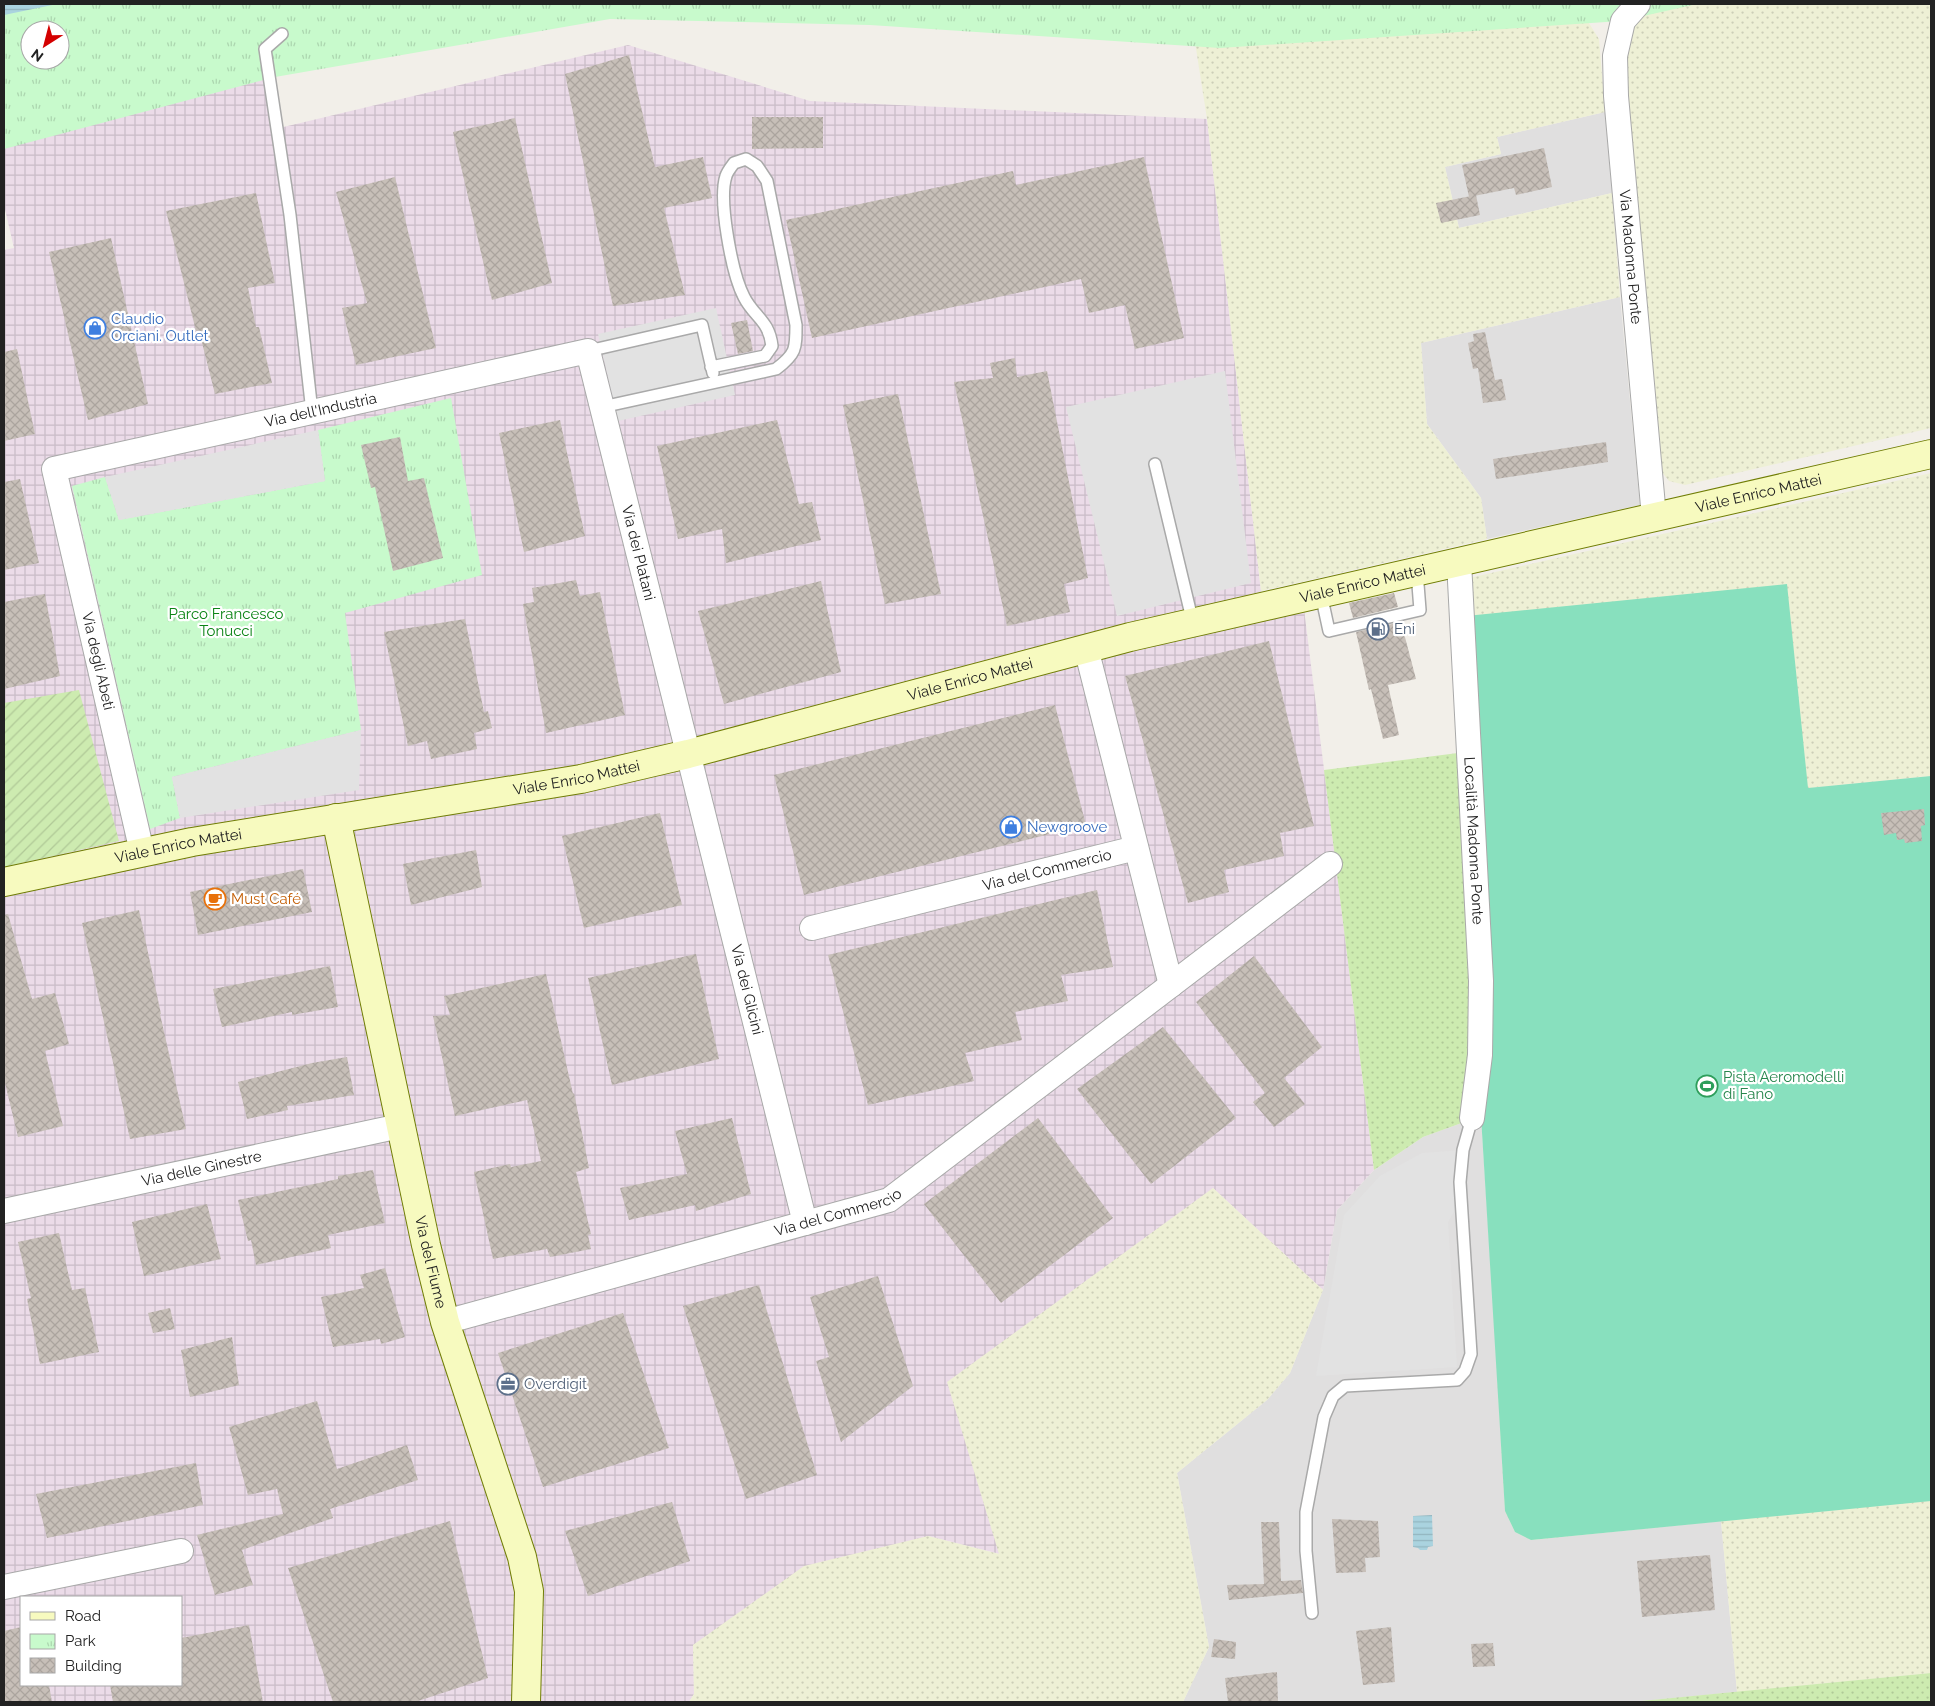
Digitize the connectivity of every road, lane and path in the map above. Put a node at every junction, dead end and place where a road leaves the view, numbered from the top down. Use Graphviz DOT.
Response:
graph roads {
  1 [pos="1638,4"];
  2 [pos="282,34"];
  3 [pos="588,350"];
  4 [pos="711,367"];
  5 [pos="715,382"];
  6 [pos="602,407"];
  7 [pos="312,412"];
  8 [pos="1931,454"];
  9 [pos="1155,464"];
  10 [pos="54,469"];
  11 [pos="1654,517"];
  12 [pos="1459,562"];
  13 [pos="1417,572"];
  14 [pos="1320,594"];
  15 [pos="1193,623"];
  16 [pos="1086,648"];
  17 [pos="688,754"];
  18 [pos="336,818"];
  19 [pos="1136,848"];
  20 [pos="142,852"];
  21 [pos="1330,864"];
  22 [pos="4,882"];
  23 [pos="812,928"];
  24 [pos="1171,985"];
  25 [pos="1472,1118"];
  26 [pos="400,1126"];
  27 [pos="4,1211"];
  28 [pos="805,1224"];
  29 [pos="446,1322"];
  30 [pos="181,1551"];
  31 [pos="4,1587"];
  32 [pos="1312,1613"];
  33 [pos="526,1702"];
  1 -- 11 [label="street, Via Madonna Ponte"];
  2 -- 7 [label="lane"];
  3 -- 4 [label="lane"];
  3 -- 6 [label="street, Via dei Platani"];
  3 -- 7 [label="street, Via dell'Industria"];
  4 -- 5 [label="lane"];
  4 -- 5 [label="lane"];
  5 -- 6 [label="lane"];
  6 -- 17 [label="street, Via dei Platani"];
  7 -- 10 [label="street, Via dell'Industria"];
  8 -- 11 [label="street, Viale Enrico Mattei"];
  9 -- 15 [label="lane"];
  10 -- 20 [label="street, Via degli Abeti"];
  11 -- 12 [label="street, Viale Enrico Mattei"];
  12 -- 13 [label="street, Viale Enrico Mattei"];
  12 -- 25 [label="street, Località Madonna Ponte"];
  13 -- 14 [label="street, Viale Enrico Mattei"];
  13 -- 14 [label="lane"];
  14 -- 15 [label="street, Viale Enrico Mattei"];
  15 -- 16 [label="street, Viale Enrico Mattei"];
  16 -- 17 [label="street, Viale Enrico Mattei"];
  16 -- 19 [label="street"];
  17 -- 18 [label="street, Viale Enrico Mattei"];
  17 -- 28 [label="street, Via dei Glicini"];
  18 -- 20 [label="street, Viale Enrico Mattei"];
  18 -- 26 [label="street, Via del Fiume"];
  19 -- 23 [label="street, Via del Commercio"];
  19 -- 24 [label="street"];
  20 -- 22 [label="street, Viale Enrico Mattei"];
  21 -- 24 [label="street, Via del Commercio"];
  24 -- 28 [label="street, Via del Commercio"];
  25 -- 32 [label="lane"];
  26 -- 27 [label="street, Via delle Ginestre"];
  26 -- 29 [label="street, Via del Fiume"];
  28 -- 29 [label="street, Via del Commercio"];
  29 -- 33 [label="street, Via del Fiume"];
  30 -- 31 [label="street"];
}
